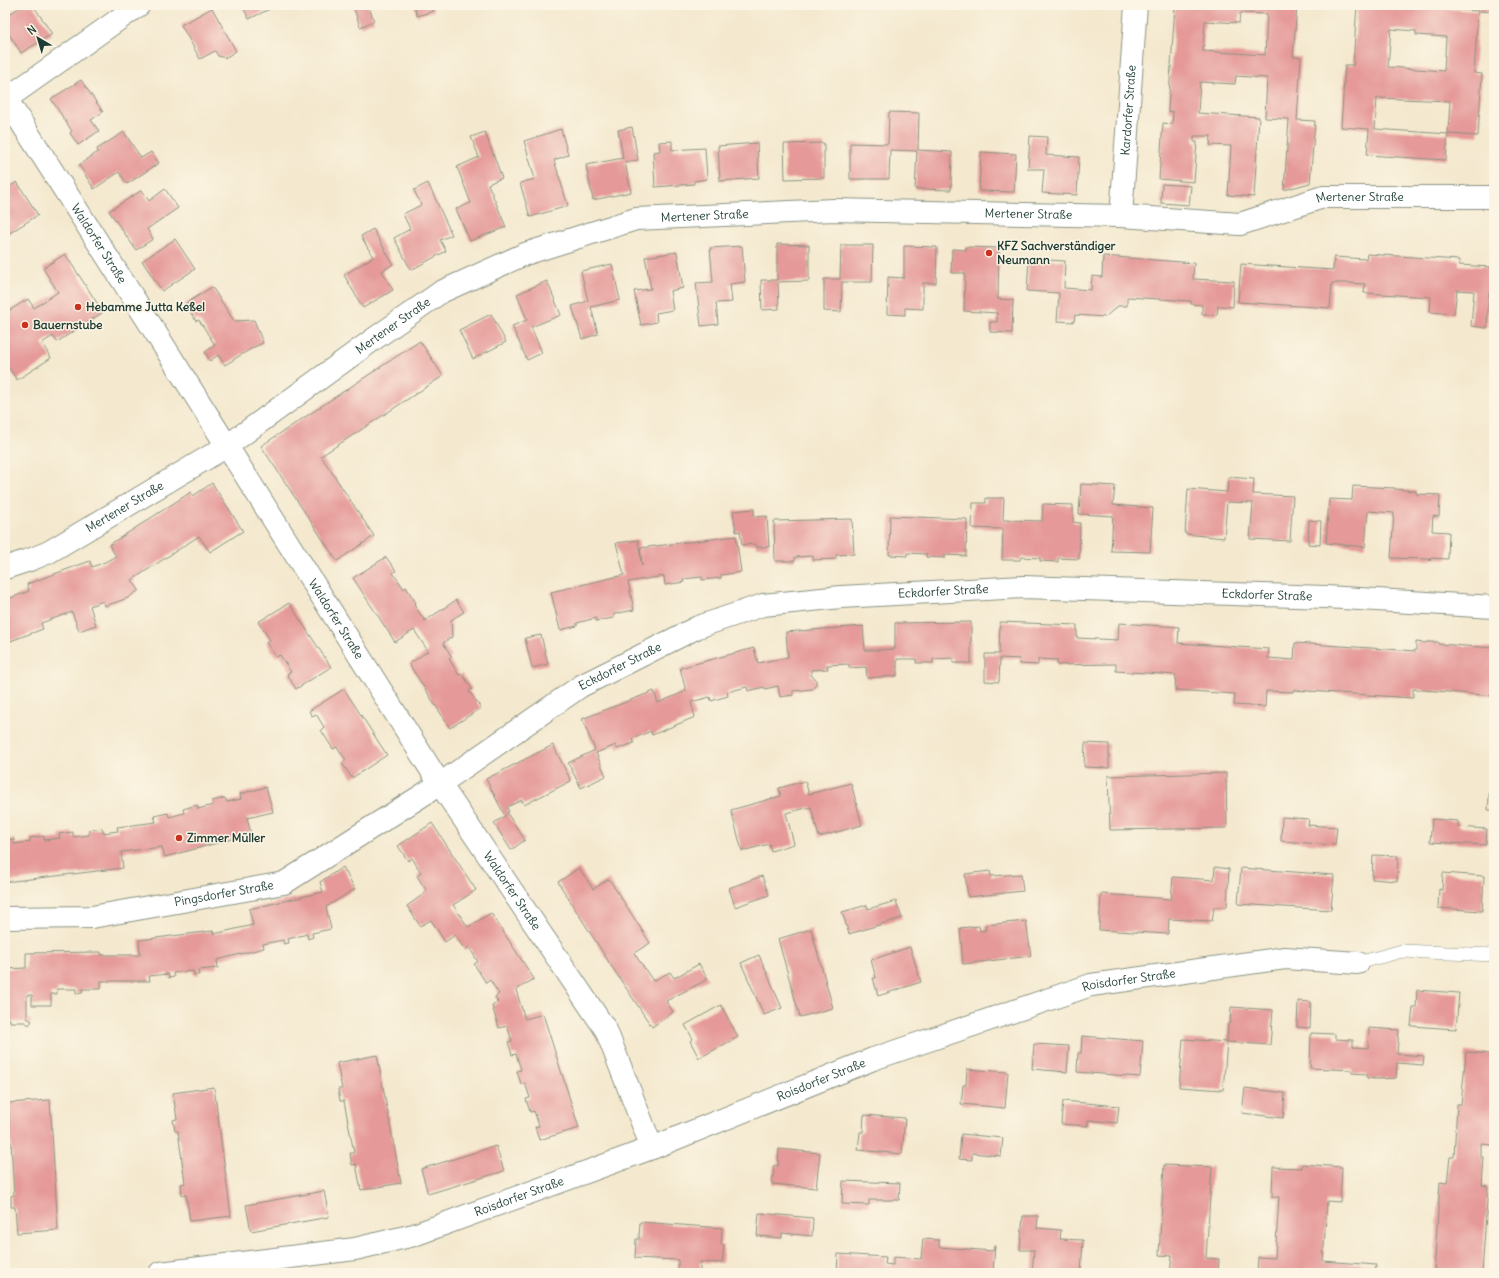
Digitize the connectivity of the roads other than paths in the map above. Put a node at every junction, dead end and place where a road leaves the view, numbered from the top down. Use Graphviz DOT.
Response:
graph roads {
  1 [pos="139,5"];
  2 [pos="1136,5"];
  3 [pos="6,98"];
  4 [pos="1494,197"];
  5 [pos="1121,216"];
  6 [pos="227,446"];
  7 [pos="5,568"];
  8 [pos="1494,607"];
  9 [pos="440,784"];
  10 [pos="5,918"];
  11 [pos="1494,955"];
  12 [pos="1358,963"];
  13 [pos="652,1148"];
  14 [pos="160,1273"];
  1 -- 3 [label="street"];
  2 -- 5 [label="street, Kardorfer Straße"];
  3 -- 6 [label="street, Waldorfer Straße"];
  4 -- 5 [label="street, Mertener Straße"];
  5 -- 6 [label="street, Mertener Straße"];
  6 -- 7 [label="street, Mertener Straße"];
  6 -- 9 [label="street, Waldorfer Straße"];
  8 -- 9 [label="street, Eckdorfer Straße"];
  9 -- 10 [label="street, Pingsdorfer Straße"];
  9 -- 13 [label="street, Waldorfer Straße"];
  11 -- 12 [label="lane, Roisdorfer Straße"];
  12 -- 13 [label="street, Roisdorfer Straße"];
  13 -- 14 [label="street, Roisdorfer Straße"];
}
